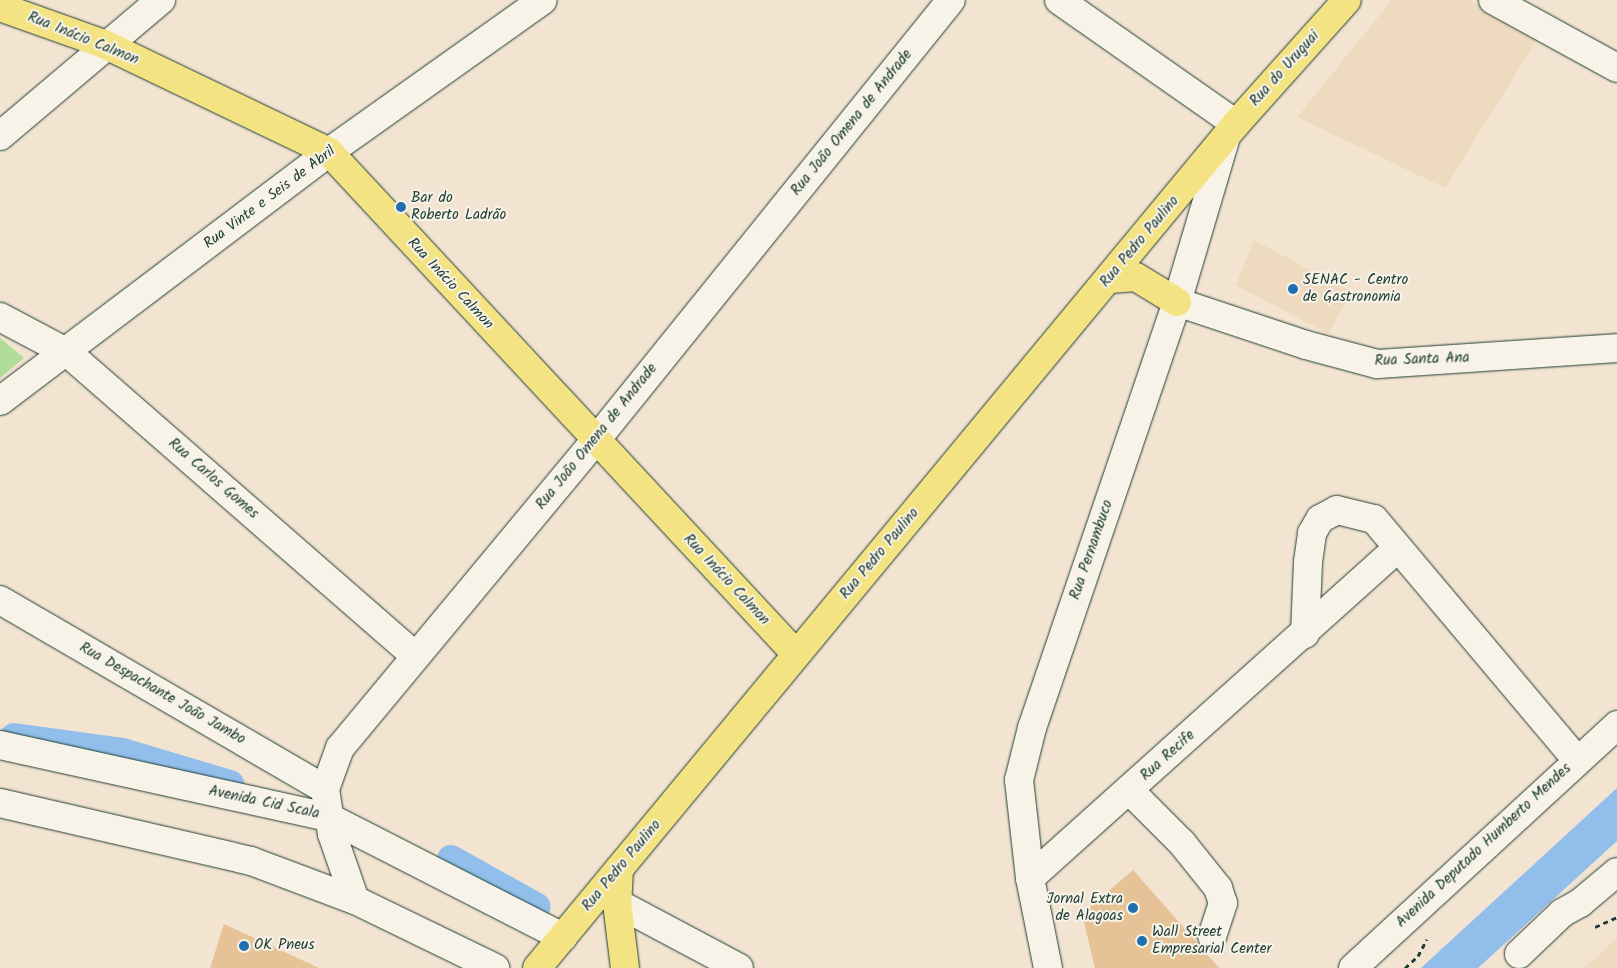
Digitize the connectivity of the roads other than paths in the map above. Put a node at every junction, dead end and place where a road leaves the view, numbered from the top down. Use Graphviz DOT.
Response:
graph roads {
  1 [pos="161,0"];
  2 [pos="543,0"];
  3 [pos="951,0"];
  4 [pos="1059,0"];
  5 [pos="1347,0"];
  6 [pos="1493,0"];
  7 [pos="1,9"];
  8 [pos="104,44"];
  9 [pos="1617,68"];
  10 [pos="1230,132"];
  11 [pos="0,136"];
  12 [pos="329,152"];
  13 [pos="1109,279"];
  14 [pos="1177,302"];
  15 [pos="0,317"];
  16 [pos="1617,348"];
  17 [pos="68,353"];
  18 [pos="0,401"];
  19 [pos="596,440"];
  20 [pos="1398,549"];
  21 [pos="0,600"];
  22 [pos="1305,634"];
  23 [pos="796,654"];
  24 [pos="415,656"];
  25 [pos="1617,724"];
  26 [pos="0,745"];
  27 [pos="1577,760"];
  28 [pos="325,789"];
  29 [pos="1130,790"];
  30 [pos="0,803"];
  31 [pos="328,817"];
  32 [pos="619,870"];
  33 [pos="1617,872"];
  34 [pos="1030,878"];
  35 [pos="355,900"];
  36 [pos="617,903"];
  37 [pos="1574,926"];
  38 [pos="1212,936"];
  39 [pos="563,937"];
  40 [pos="1524,961"];
  41 [pos="496,968"];
  42 [pos="537,968"];
  43 [pos="625,968"];
  44 [pos="739,968"];
  45 [pos="1048,968"];
  46 [pos="1353,968"];
  1 -- 8 [label="street"];
  2 -- 12 [label="street, Rua Vinte e Seis de Abril"];
  3 -- 19 [label="street, Rua João Omena de Andrade"];
  4 -- 10 [label="street"];
  5 -- 10 [label="main road, Rua do Uruguai"];
  6 -- 9 [label="street"];
  7 -- 8 [label="main road, Rua Inácio Calmon"];
  8 -- 11 [label="street"];
  8 -- 12 [label="main road, Rua Inácio Calmon"];
  10 -- 13 [label="main road, Rua Pedro Paulino"];
  10 -- 14 [label="street, Rua Pernambuco"];
  12 -- 17 [label="street, Rua Vinte e Seis de Abril"];
  12 -- 19 [label="main road, Rua Inácio Calmon"];
  13 -- 14 [label="main road"];
  13 -- 23 [label="main road, Rua Pedro Paulino"];
  14 -- 16 [label="street, Rua Santa Ana"];
  14 -- 34 [label="street, Rua Pernambuco"];
  15 -- 17 [label="street, Rua Carlos Gomes"];
  17 -- 18 [label="street, Rua Vinte e Seis de Abril"];
  17 -- 24 [label="street, Rua Carlos Gomes"];
  19 -- 23 [label="main road, Rua Inácio Calmon"];
  19 -- 24 [label="street, Rua João Omena de Andrade"];
  20 -- 22 [label="street, Rua Recife"];
  20 -- 22 [label="street"];
  20 -- 27 [label="street"];
  21 -- 28 [label="street, Rua Despachante João Jambo"];
  22 -- 29 [label="street, Rua Recife"];
  23 -- 32 [label="main road, Rua Pedro Paulino"];
  24 -- 28 [label="street, Rua João Omena de Andrade"];
  25 -- 27 [label="street, Avenida Deputado Humberto Mendes"];
  26 -- 31 [label="street, Avenida Cid Scala"];
  27 -- 46 [label="street, Avenida Deputado Humberto Mendes"];
  28 -- 31 [label="street, Rua João Omena de Andrade"];
  29 -- 34 [label="street, Rua Recife"];
  29 -- 38 [label="street"];
  30 -- 35 [label="street"];
  31 -- 35 [label="street, Rua João Omena de Andrade"];
  31 -- 39 [label="street, Avenida Cid Scala"];
  32 -- 36 [label="main road"];
  32 -- 39 [label="main road, Rua Pedro Paulino"];
  33 -- 40 [label="street"];
  34 -- 45 [label="street, Rua Pernambuco"];
  35 -- 41 [label="street"];
  36 -- 43 [label="main road"];
  36 -- 44 [label="street"];
  37 -- 40 [label="street"];
  39 -- 42 [label="main road, Rua Pedro Paulino"];
}
